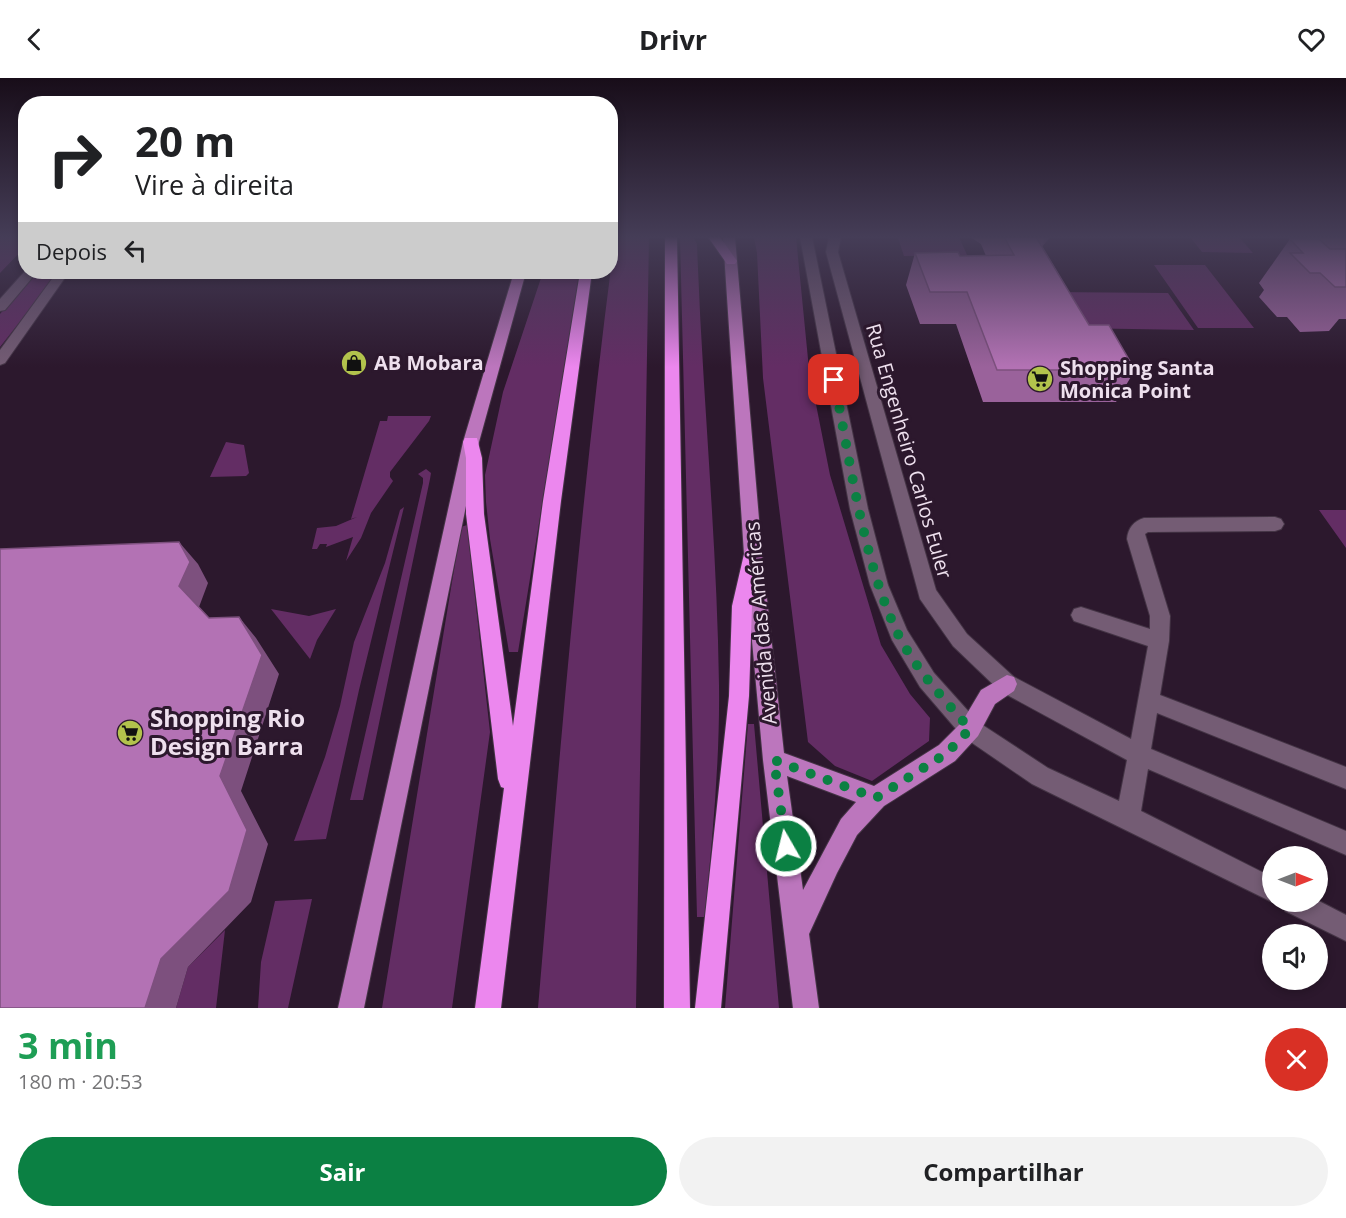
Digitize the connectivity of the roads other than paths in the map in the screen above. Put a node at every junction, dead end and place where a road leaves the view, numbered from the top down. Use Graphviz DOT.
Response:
graph roads {
  1 [pos="24,280"];
  2 [pos="57,280"];
  3 [pos="518,280"];
  4 [pos="585,280"];
  5 [pos="671,280"];
  6 [pos="732,280"];
  7 [pos="815,280"];
  8 [pos="840,280"];
  9 [pos="0,307"];
  10 [pos="0,360"];
  11 [pos="471,442"];
  12 [pos="1275,524"];
  13 [pos="753,554"];
  14 [pos="1081,615"];
  15 [pos="1159,641"];
  16 [pos="1008,684"];
  17 [pos="1149,700"];
  18 [pos="970,729"];
  19 [pos="1140,755"];
  20 [pos="774,760"];
  21 [pos="1346,778"];
  22 [pos="876,798"];
  23 [pos="513,804"];
  24 [pos="1128,817"];
  25 [pos="1346,843"];
  26 [pos="1262,885"];
  27 [pos="1314,912"];
  28 [pos="1346,928"];
  29 [pos="797,932"];
  30 [pos="351,1008"];
  31 [pos="488,1008"];
  32 [pos="677,1008"];
  33 [pos="708,1008"];
  34 [pos="806,1008"];
  1 -- 9 [label="street"];
  2 -- 10 [label="street"];
  3 -- 11 [label="main road"];
  4 -- 23 [label="highway"];
  5 -- 32 [label="highway"];
  6 -- 13 [label="main road, Avenida das Américas"];
  7 -- 18 [label="street"];
  8 -- 16 [label="street, Rua Engenheiro Carlos Euler"];
  11 -- 23 [label="highway"];
  11 -- 30 [label="main road"];
  12 -- 15 [label="street"];
  13 -- 20 [label="main road, Avenida das Américas"];
  13 -- 33 [label="highway"];
  14 -- 15 [label="street"];
  15 -- 17 [label="street"];
  16 -- 18 [label="main road"];
  16 -- 19 [label="street, Rua Engenheiro Carlos Euler"];
  17 -- 19 [label="street"];
  17 -- 21 [label="street"];
  18 -- 22 [label="main road"];
  18 -- 24 [label="street"];
  19 -- 24 [label="street"];
  19 -- 25 [label="street, Rua Engenheiro Carlos Euler"];
  20 -- 22 [label="main road"];
  20 -- 29 [label="main road, Avenida das Américas"];
  22 -- 29 [label="main road"];
  23 -- 31 [label="highway"];
  24 -- 26 [label="street"];
  27 -- 28 [label="street"];
  29 -- 34 [label="main road, Avenida das Américas"];
}
